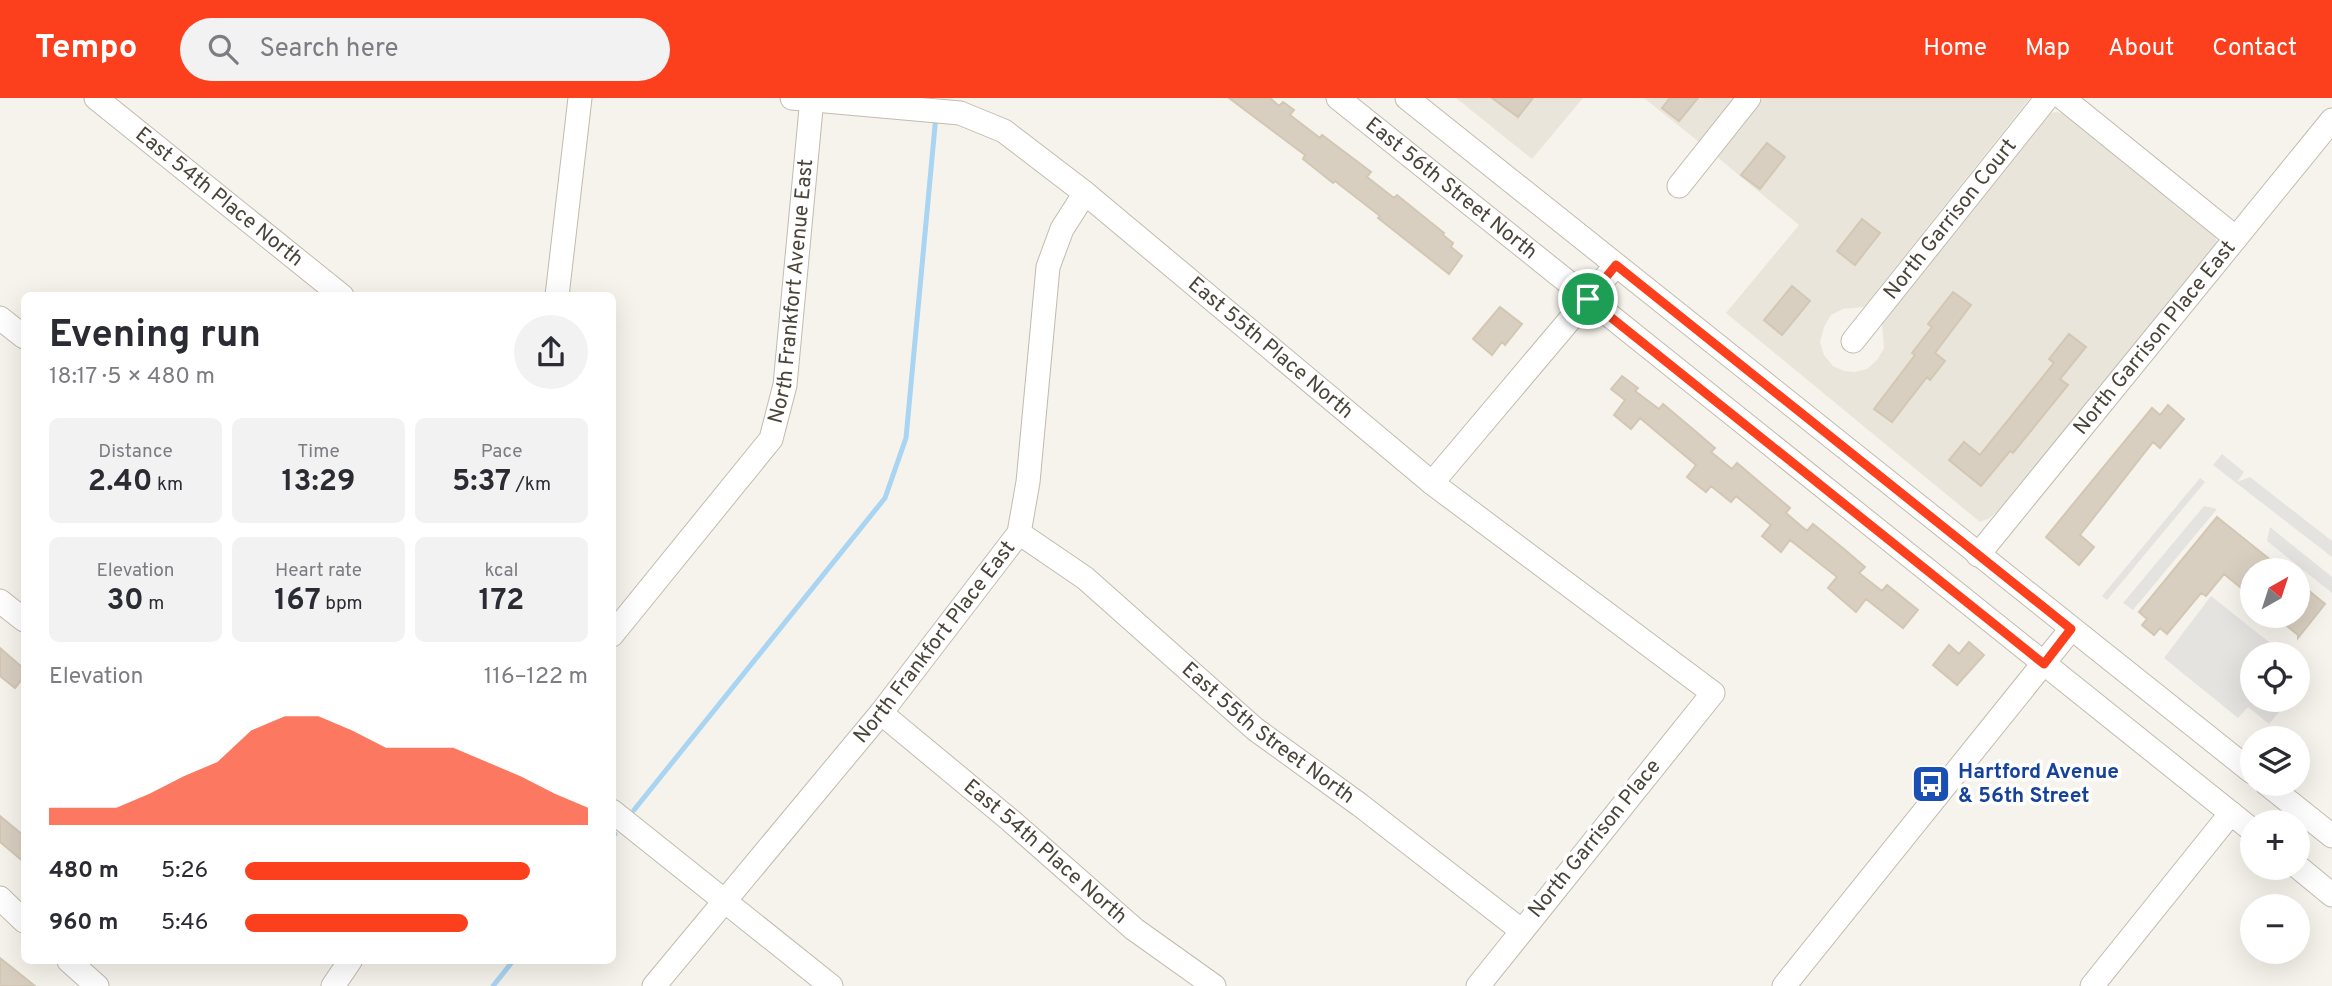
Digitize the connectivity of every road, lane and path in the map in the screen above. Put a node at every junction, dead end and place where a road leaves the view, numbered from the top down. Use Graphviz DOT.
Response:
graph roads {
  1 [pos="96,98"];
  2 [pos="580,98"];
  3 [pos="1338,98"];
  4 [pos="1407,98"];
  5 [pos="1749,98"];
  6 [pos="2047,98"];
  7 [pos="2063,98"];
  8 [pos="805,99"];
  9 [pos="2332,120"];
  10 [pos="1679,186"];
  11 [pos="1085,193"];
  12 [pos="2236,238"];
  13 [pos="1616,265"];
  14 [pos="337,292"];
  15 [pos="557,292"];
  16 [pos="1588,299"];
  17 [pos="0,318"];
  18 [pos="21,335"];
  19 [pos="1853,341"];
  20 [pos="1432,483"];
  21 [pos="1019,533"];
  22 [pos="1978,555"];
  23 [pos="0,601"];
  24 [pos="21,618"];
  25 [pos="2071,629"];
  26 [pos="616,630"];
  27 [pos="2044,664"];
  28 [pos="1713,693"];
  29 [pos="880,713"];
  30 [pos="2240,763"];
  31 [pos="2282,796"];
  32 [pos="2231,813"];
  33 [pos="616,814"];
  34 [pos="2240,820"];
  35 [pos="2332,836"];
  36 [pos="2310,877"];
  37 [pos="2332,894"];
  38 [pos="0,898"];
  39 [pos="724,900"];
  40 [pos="21,918"];
  41 [pos="1522,931"];
  42 [pos="72,964"];
  43 [pos="349,964"];
  44 [pos="97,986"];
  45 [pos="333,986"];
  46 [pos="654,986"];
  47 [pos="831,986"];
  48 [pos="1214,986"];
  49 [pos="1478,986"];
  50 [pos="1784,986"];
  51 [pos="2092,986"];
  1 -- 14 [label="street, East 54th Place North"];
  2 -- 15 [label="street"];
  3 -- 16 [label="street, East 56th Street North"];
  4 -- 13 [label="street, East 56th Street North"];
  5 -- 10 [label="street"];
  6 -- 19 [label="street, North Garrison Court"];
  7 -- 12 [label="street"];
  8 -- 11 [label="street, East 55th Place North"];
  8 -- 26 [label="street, North Frankfort Avenue East"];
  9 -- 12 [label="street, North Garrison Place East"];
  11 -- 20 [label="street, East 55th Place North"];
  11 -- 21 [label="street, North Frankfort Place East"];
  12 -- 22 [label="street, North Garrison Place East"];
  13 -- 16 [label="street"];
  13 -- 22 [label="street, East 56th Street North"];
  16 -- 20 [label="street"];
  16 -- 27 [label="street, East 56th Street North"];
  17 -- 18 [label="street"];
  20 -- 28 [label="street, East 55th Place North"];
  21 -- 29 [label="street, North Frankfort Place East"];
  21 -- 41 [label="street, East 55th Street North"];
  22 -- 25 [label="street, East 56th Street North"];
  23 -- 24 [label="street"];
  25 -- 27 [label="street"];
  25 -- 30 [label="street, East 56th Street North"];
  27 -- 32 [label="street, East 56th Street North"];
  27 -- 50 [label="street"];
  28 -- 41 [label="street, North Garrison Place"];
  29 -- 39 [label="street, North Frankfort Place East"];
  29 -- 48 [label="street, East 54th Place North"];
  31 -- 35 [label="street"];
  32 -- 34 [label="street, East 56th Street North"];
  32 -- 51 [label="street"];
  33 -- 39 [label="street"];
  36 -- 37 [label="street"];
  38 -- 40 [label="street"];
  39 -- 46 [label="street, North Frankfort Place East"];
  39 -- 47 [label="street"];
  41 -- 49 [label="street, North Garrison Place"];
  42 -- 44 [label="street"];
  43 -- 45 [label="street"];
}
